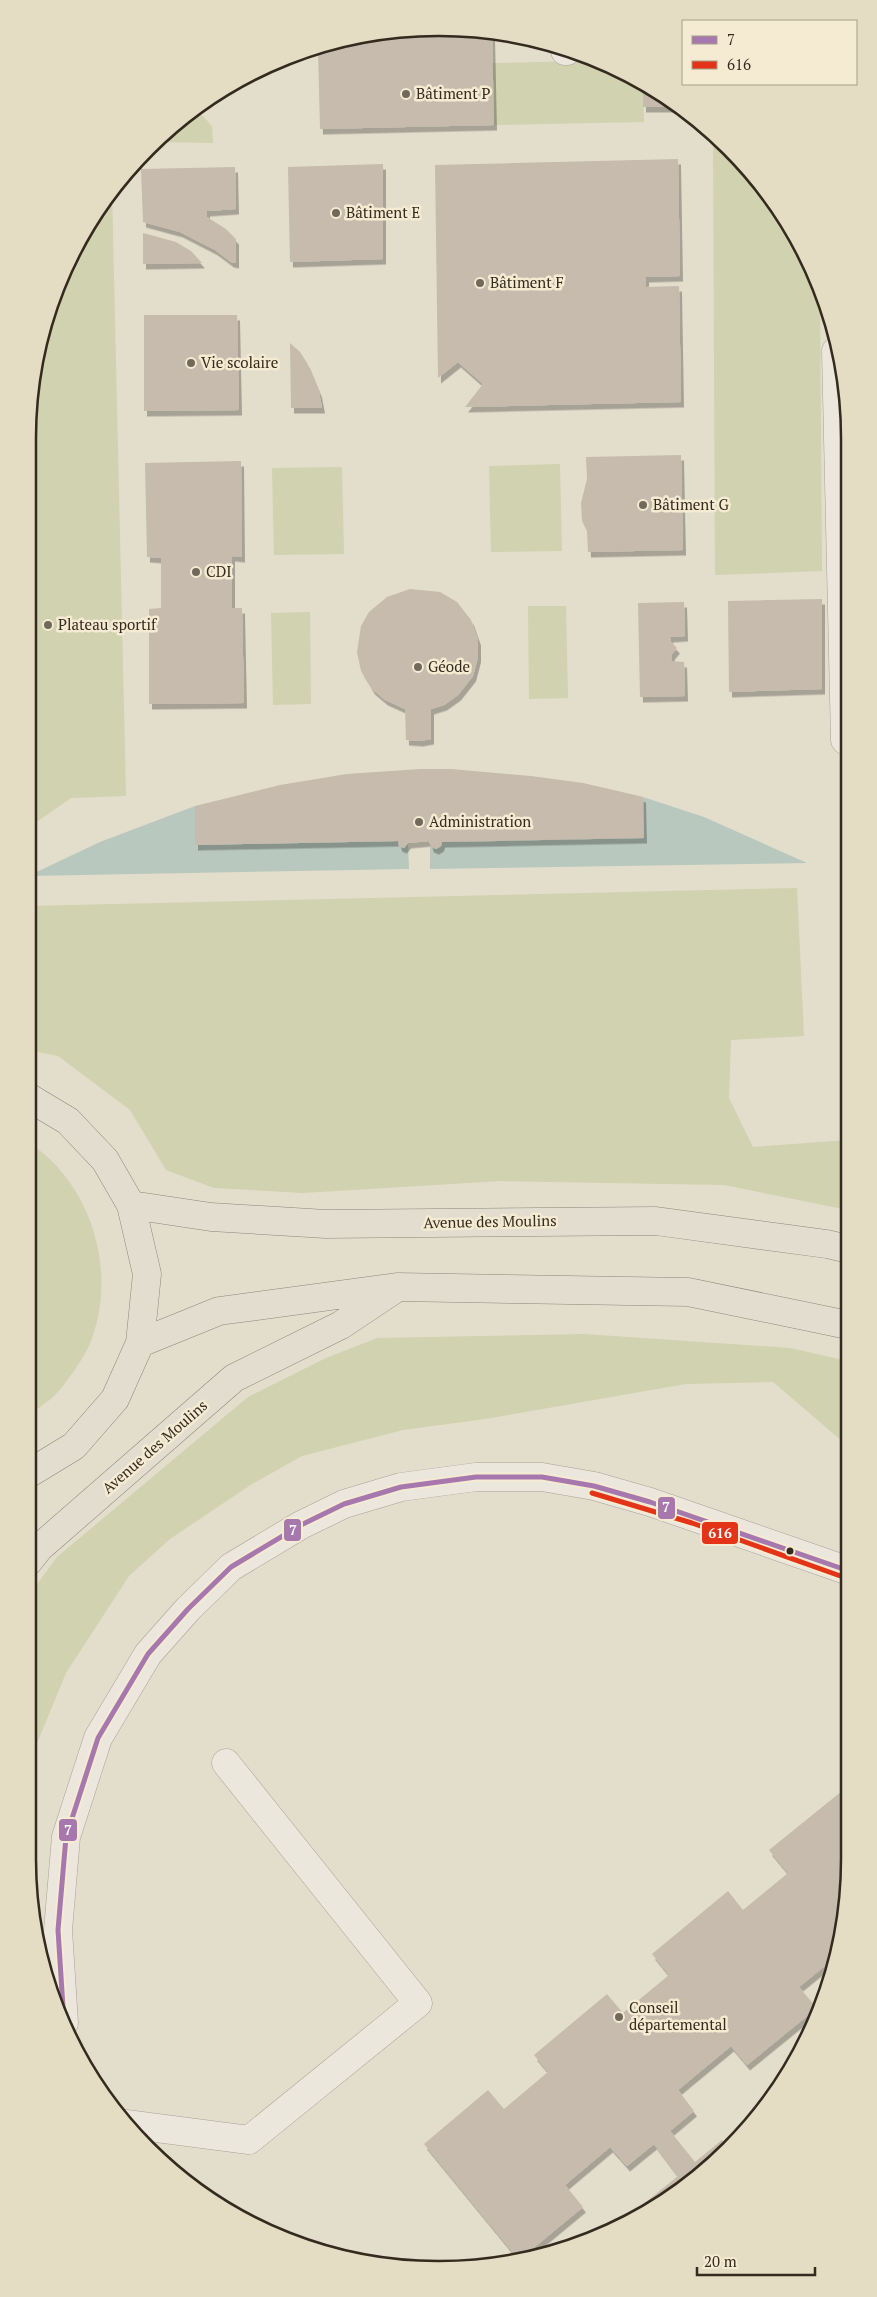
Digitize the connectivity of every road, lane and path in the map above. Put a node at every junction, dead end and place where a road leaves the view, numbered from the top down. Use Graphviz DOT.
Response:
graph roads {
  1 [pos="837,385"];
  2 [pos="841,567"];
  3 [pos="36,1102"];
  4 [pos="132,1205"];
  5 [pos="841,1247"];
  6 [pos="397,1287"];
  7 [pos="841,1324"];
  8 [pos="140,1343"];
  9 [pos="36,1469"];
  10 [pos="36,1552"];
  11 [pos="841,1568"];
  12 [pos="226,1763"];
  13 [pos="63,2000"];
  14 [pos="137,2125"];
  1 -- 2 [label="street"];
  3 -- 4 [label="main road"];
  4 -- 5 [label="main road, Avenue des Moulins"];
  4 -- 8 [label="main road"];
  6 -- 7 [label="main road"];
  6 -- 8 [label="main road"];
  6 -- 10 [label="main road, Avenue des Moulins"];
  8 -- 9 [label="main road"];
  11 -- 13 [label="street"];
  12 -- 14 [label="street"];
}
